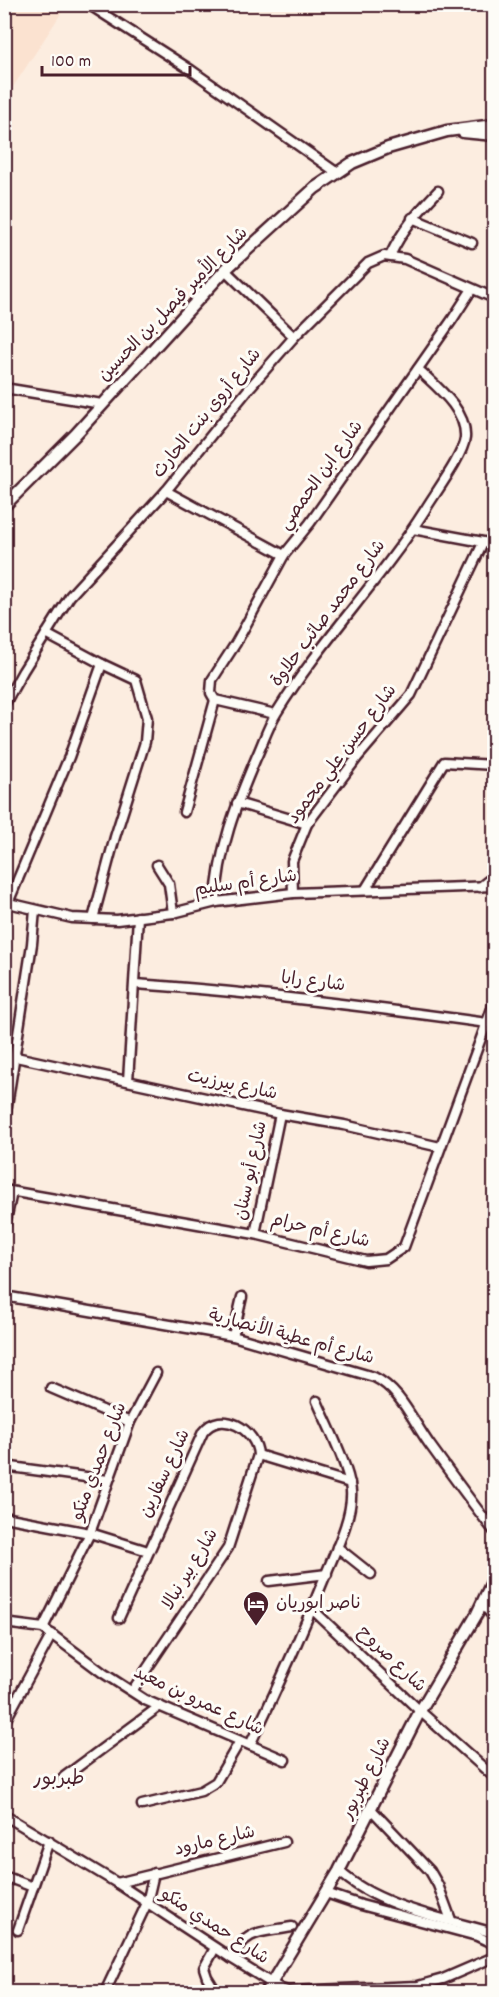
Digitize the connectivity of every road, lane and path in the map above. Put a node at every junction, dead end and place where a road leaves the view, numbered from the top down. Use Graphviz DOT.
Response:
graph roads {
  1 [pos="88,4"];
  2 [pos="495,125"];
  3 [pos="454,130"];
  4 [pos="495,135"];
  5 [pos="336,172"];
  6 [pos="438,191"];
  7 [pos="412,218"];
  8 [pos="472,243"];
  9 [pos="390,256"];
  10 [pos="225,270"];
  11 [pos="472,289"];
  12 [pos="495,298"];
  13 [pos="294,337"];
  14 [pos="418,369"];
  15 [pos="4,388"];
  16 [pos="102,404"];
  17 [pos="166,491"];
  18 [pos="4,506"];
  19 [pos="413,529"];
  20 [pos="483,543"];
  21 [pos="495,544"];
  22 [pos="284,555"];
  23 [pos="46,634"];
  24 [pos="102,664"];
  25 [pos="215,700"];
  26 [pos="4,705"];
  27 [pos="275,714"];
  28 [pos="495,765"];
  29 [pos="237,803"];
  30 [pos="184,812"];
  31 [pos="307,824"];
  32 [pos="158,865"];
  33 [pos="495,876"];
  34 [pos="495,886"];
  35 [pos="480,887"];
  36 [pos="365,890"];
  37 [pos="293,893"];
  38 [pos="6,902"];
  39 [pos="216,902"];
  40 [pos="34,910"];
  41 [pos="173,913"];
  42 [pos="138,917"];
  43 [pos="93,919"];
  44 [pos="135,984"];
  45 [pos="495,1003"];
  46 [pos="487,1023"];
  47 [pos="16,1057"];
  48 [pos="128,1081"];
  49 [pos="280,1114"];
  50 [pos="4,1125"];
  51 [pos="440,1147"];
  52 [pos="8,1191"];
  53 [pos="4,1230"];
  54 [pos="255,1234"];
  55 [pos="4,1296"];
  56 [pos="242,1297"];
  57 [pos="233,1336"];
  58 [pos="156,1373"];
  59 [pos="51,1388"];
  60 [pos="317,1401"];
  61 [pos="130,1422"];
  62 [pos="258,1455"];
  63 [pos="4,1466"];
  64 [pos="108,1480"];
  65 [pos="350,1483"];
  66 [pos="4,1517"];
  67 [pos="495,1531"];
  68 [pos="90,1533"];
  69 [pos="337,1547"];
  70 [pos="148,1551"];
  71 [pos="327,1574"];
  72 [pos="371,1574"];
  73 [pos="495,1578"];
  74 [pos="268,1581"];
  75 [pos="482,1604"];
  76 [pos="312,1609"];
  77 [pos="495,1617"];
  78 [pos="119,1618"];
  79 [pos="4,1623"];
  80 [pos="43,1628"];
  81 [pos="52,1634"];
  82 [pos="132,1691"];
  83 [pos="160,1706"];
  84 [pos="420,1711"];
  85 [pos="5,1723"];
  86 [pos="240,1741"];
  87 [pos="250,1745"];
  88 [pos="285,1760"];
  89 [pos="64,1777"];
  90 [pos="495,1777"];
  91 [pos="142,1805"];
  92 [pos="371,1809"];
  93 [pos="7,1818"];
  94 [pos="49,1841"];
  95 [pos="284,1842"];
  96 [pos="339,1871"];
  97 [pos="154,1873"];
  98 [pos="4,1876"];
  99 [pos="117,1883"];
  100 [pos="33,1887"];
  101 [pos="326,1893"];
  102 [pos="147,1903"];
  103 [pos="451,1920"];
  104 [pos="292,1927"];
  105 [pos="18,1930"];
  106 [pos="495,1933"];
  107 [pos="495,1944"];
  108 [pos="215,1948"];
  109 [pos="231,1958"];
  110 [pos="495,1958"];
  111 [pos="269,1988"];
  112 [pos="215,1990"];
  113 [pos="105,1992"];
  1 -- 5 [label="street"];
  2 -- 3 [label="street, شارع الأمير فيصل بن الحسين"];
  3 -- 4 [label="street, شارع الأمير فيصل بن الحسين"];
  3 -- 5 [label="street, شارع الأمير فيصل بن الحسين"];
  5 -- 10 [label="street, شارع الأمير فيصل بن الحسين"];
  6 -- 7 [label="street"];
  7 -- 8 [label="street"];
  7 -- 9 [label="street"];
  9 -- 11 [label="street"];
  9 -- 13 [label="street, شارع أروى بنت الحارث"];
  10 -- 13 [label="street"];
  10 -- 16 [label="street, شارع الأمير فيصل بن الحسين"];
  11 -- 12 [label="street"];
  11 -- 14 [label="street, شارع ابن الحمصي"];
  13 -- 17 [label="street, شارع أروى بنت الحارث"];
  14 -- 19 [label="street, شارع محمد صائب حلاوة"];
  14 -- 22 [label="street, شارع ابن الحمصي"];
  15 -- 16 [label="street"];
  16 -- 18 [label="street, شارع الأمير فيصل بن الحسين"];
  17 -- 22 [label="street"];
  17 -- 23 [label="street, شارع أروى بنت الحارث"];
  19 -- 20 [label="street"];
  19 -- 27 [label="street, شارع محمد صائب حلاوة"];
  20 -- 21 [label="street"];
  20 -- 31 [label="street, شارع حسن علي محمود"];
  22 -- 25 [label="street, شارع ابن الحمصي"];
  23 -- 24 [label="street"];
  23 -- 26 [label="street, شارع أروى بنت الحارث"];
  24 -- 38 [label="street"];
  24 -- 43 [label="street"];
  25 -- 27 [label="street"];
  25 -- 30 [label="street"];
  27 -- 29 [label="street, شارع محمد صائب حلاوة"];
  28 -- 36 [label="street"];
  29 -- 31 [label="street"];
  29 -- 39 [label="street, شارع محمد صائب حلاوة"];
  31 -- 37 [label="street, شارع حسن علي محمود"];
  32 -- 41 [label="street"];
  33 -- 35 [label="street"];
  34 -- 35 [label="street, شارع أم سليم"];
  35 -- 36 [label="street, شارع أم سليم"];
  36 -- 37 [label="street, شارع أم سليم"];
  37 -- 39 [label="street, شارع أم سليم"];
  38 -- 40 [label="street, شارع أم سليم"];
  39 -- 41 [label="street, شارع أم سليم"];
  40 -- 43 [label="street, شارع أم سليم"];
  40 -- 47 [label="street"];
  41 -- 42 [label="street, شارع أم سليم"];
  42 -- 43 [label="street, شارع أم سليم"];
  42 -- 44 [label="street"];
  44 -- 46 [label="street, شارع رابا"];
  44 -- 48 [label="street"];
  45 -- 46 [label="street, شارع أم حرام"];
  46 -- 51 [label="street, شارع أم حرام"];
  47 -- 48 [label="street, شارع بيرزيت"];
  47 -- 50 [label="street"];
  48 -- 49 [label="street, شارع بيرزيت"];
  49 -- 51 [label="street, شارع بيرزيت"];
  49 -- 54 [label="street, شارع أبو سنان"];
  51 -- 54 [label="street, شارع أم حرام"];
  52 -- 53 [label="street"];
  52 -- 54 [label="street, شارع أم حرام"];
  55 -- 57 [label="street, شارع أم عطية الأنصارية"];
  56 -- 57 [label="street"];
  57 -- 67 [label="street, شارع أم عطية الأنصارية"];
  58 -- 61 [label="street, شارع حمدي منكو"];
  59 -- 61 [label="street"];
  60 -- 65 [label="street"];
  61 -- 64 [label="street, شارع حمدي منكو"];
  62 -- 65 [label="street"];
  62 -- 70 [label="street, شارع سفارين"];
  62 -- 82 [label="street, شارع بير نبالا"];
  63 -- 64 [label="street"];
  64 -- 68 [label="street, شارع حمدي منكو"];
  65 -- 69 [label="street"];
  66 -- 68 [label="street"];
  68 -- 70 [label="street"];
  68 -- 80 [label="street, شارع حمدي منكو"];
  69 -- 71 [label="street"];
  69 -- 72 [label="street"];
  70 -- 78 [label="street, شارع سفارين"];
  71 -- 74 [label="street"];
  71 -- 76 [label="street"];
  73 -- 75 [label="street, شارع طبربور"];
  75 -- 77 [label="street"];
  75 -- 84 [label="street, شارع طبربور"];
  76 -- 84 [label="street, شارع صروح"];
  76 -- 87 [label="street"];
  79 -- 80 [label="street, شارع عمرو بن معبد"];
  80 -- 81 [label="street, شارع عمرو بن معبد"];
  81 -- 82 [label="street, شارع عمرو بن معبد"];
  81 -- 85 [label="street"];
  82 -- 83 [label="street, شارع عمرو بن معبد"];
  83 -- 86 [label="street, شارع عمرو بن معبد"];
  83 -- 89 [label="street"];
  84 -- 90 [label="street, شارع صروح"];
  84 -- 92 [label="street, شارع طبربور"];
  86 -- 87 [label="street, شارع عمرو بن معبد"];
  86 -- 91 [label="street"];
  87 -- 88 [label="street, شارع عمرو بن معبد"];
  92 -- 96 [label="street, شارع طبربور"];
  92 -- 103 [label="street"];
  93 -- 94 [label="street, شارع حمدي منكو"];
  94 -- 99 [label="street, شارع حمدي منكو"];
  94 -- 100 [label="street"];
  95 -- 97 [label="street, شارع مارود"];
  96 -- 101 [label="street, شارع طبربور"];
  96 -- 103 [label="street"];
  97 -- 99 [label="street, شارع مارود"];
  97 -- 102 [label="street, شارع مارود"];
  98 -- 100 [label="street"];
  99 -- 102 [label="street, شارع حمدي منكو"];
  100 -- 105 [label="street"];
  101 -- 107 [label="street"];
  101 -- 111 [label="street, شارع طبربور"];
  102 -- 108 [label="street, شارع حمدي منكو"];
  102 -- 113 [label="street, شارع مارود"];
  103 -- 106 [label="street"];
  104 -- 109 [label="street"];
  108 -- 109 [label="street, شارع حمدي منكو"];
  108 -- 112 [label="street"];
  109 -- 111 [label="street, شارع حمدي منكو"];
  110 -- 111 [label="street, شارع حمدي منكو"];
}
